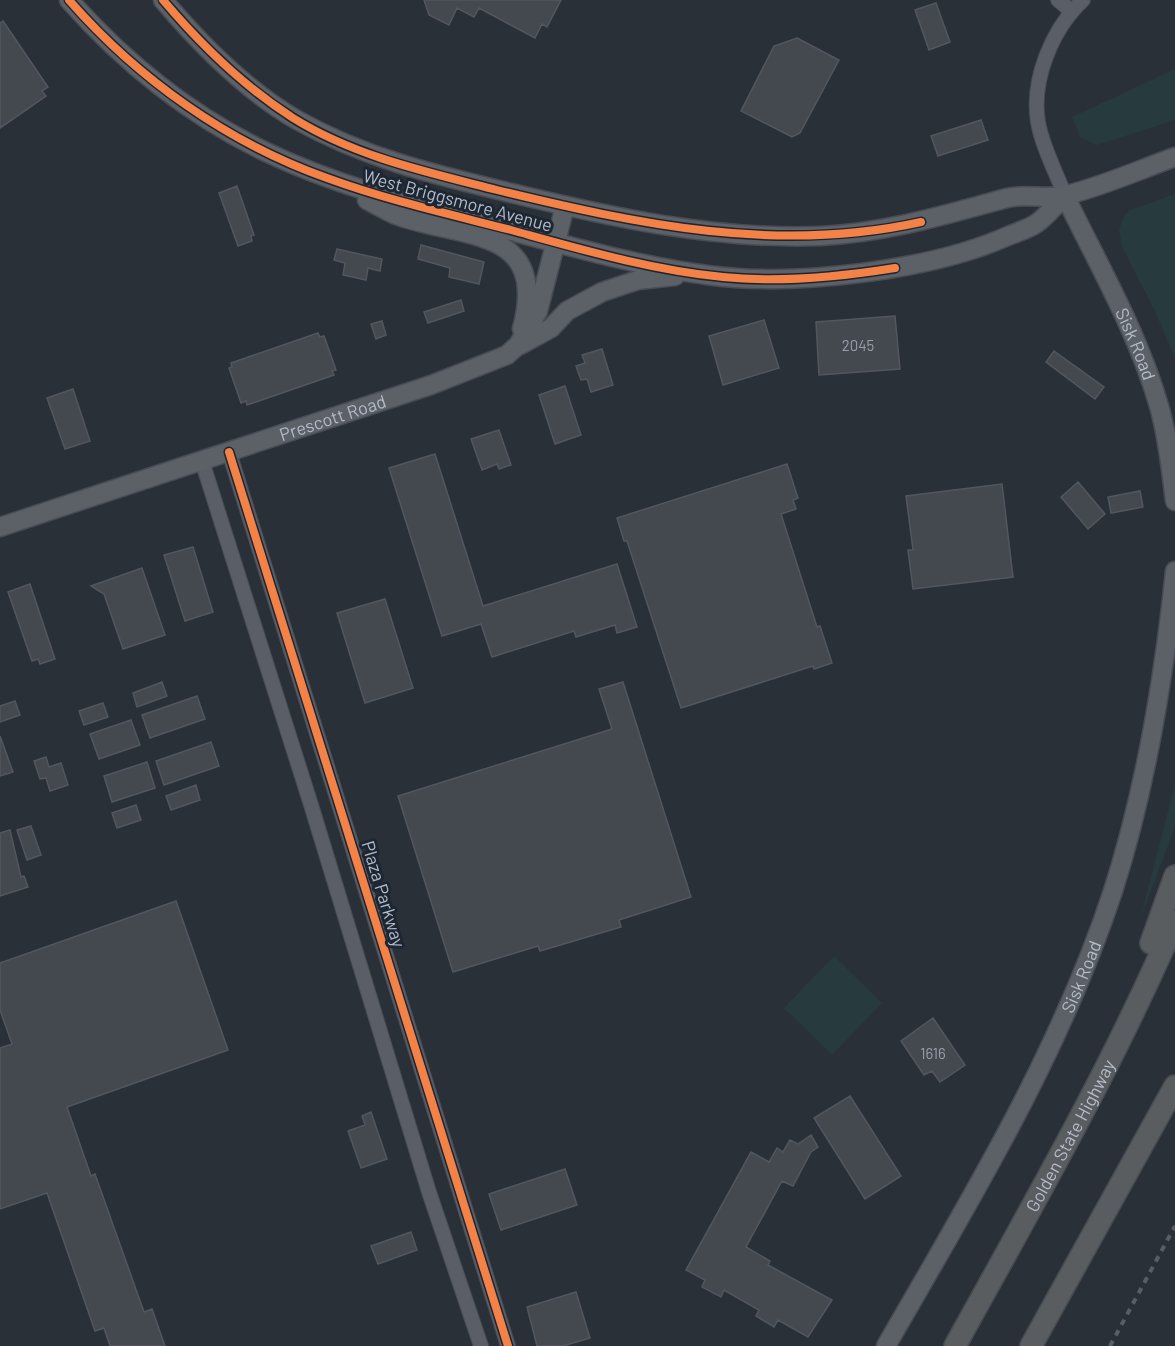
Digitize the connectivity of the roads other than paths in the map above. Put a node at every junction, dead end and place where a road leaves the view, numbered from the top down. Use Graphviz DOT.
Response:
graph roads {
  1 [pos="69,0"];
  2 [pos="163,0"];
  3 [pos="1058,0"];
  4 [pos="1083,0"];
  5 [pos="1071,11"];
  6 [pos="1175,158"];
  7 [pos="328,179"];
  8 [pos="1065,196"];
  9 [pos="565,206"];
  10 [pos="557,243"];
  11 [pos="705,275"];
  12 [pos="518,345"];
  13 [pos="229,452"];
  14 [pos="202,461"];
  15 [pos="1175,501"];
  16 [pos="0,527"];
  17 [pos="1175,571"];
  18 [pos="1175,876"];
  19 [pos="1175,921"];
  20 [pos="1100,1084"];
  21 [pos="1175,1086"];
  22 [pos="481,1346"];
  23 [pos="508,1346"];
  24 [pos="886,1346"];
  25 [pos="955,1346"];
  26 [pos="1031,1346"];
  1 -- 7 [label="main road, West Briggsmore Avenue"];
  2 -- 9 [label="main road, West Briggsmore Avenue"];
  3 -- 5 [label="street"];
  4 -- 5 [label="street"];
  5 -- 8 [label="street"];
  6 -- 8 [label="main road, West Briggsmore Avenue"];
  7 -- 10 [label="main road, West Briggsmore Avenue"];
  7 -- 12 [label="main road"];
  8 -- 9 [label="main road, West Briggsmore Avenue"];
  8 -- 11 [label="main road, West Briggsmore Avenue"];
  8 -- 15 [label="main road, Sisk Road"];
  9 -- 10 [label="main road, Prescott Road"];
  10 -- 11 [label="main road, West Briggsmore Avenue"];
  10 -- 12 [label="main road, Prescott Road"];
  11 -- 12 [label="main road"];
  12 -- 13 [label="main road, Prescott Road"];
  13 -- 14 [label="main road, Prescott Road"];
  13 -- 23 [label="street, Plaza Parkway"];
  14 -- 16 [label="main road, Prescott Road"];
  14 -- 22 [label="street"];
  17 -- 24 [label="main road, Sisk Road"];
  18 -- 20 [label="highway"];
  19 -- 20 [label="highway, Golden State Highway"];
  20 -- 25 [label="highway, Golden State Highway"];
  21 -- 26 [label="highway"];
}
